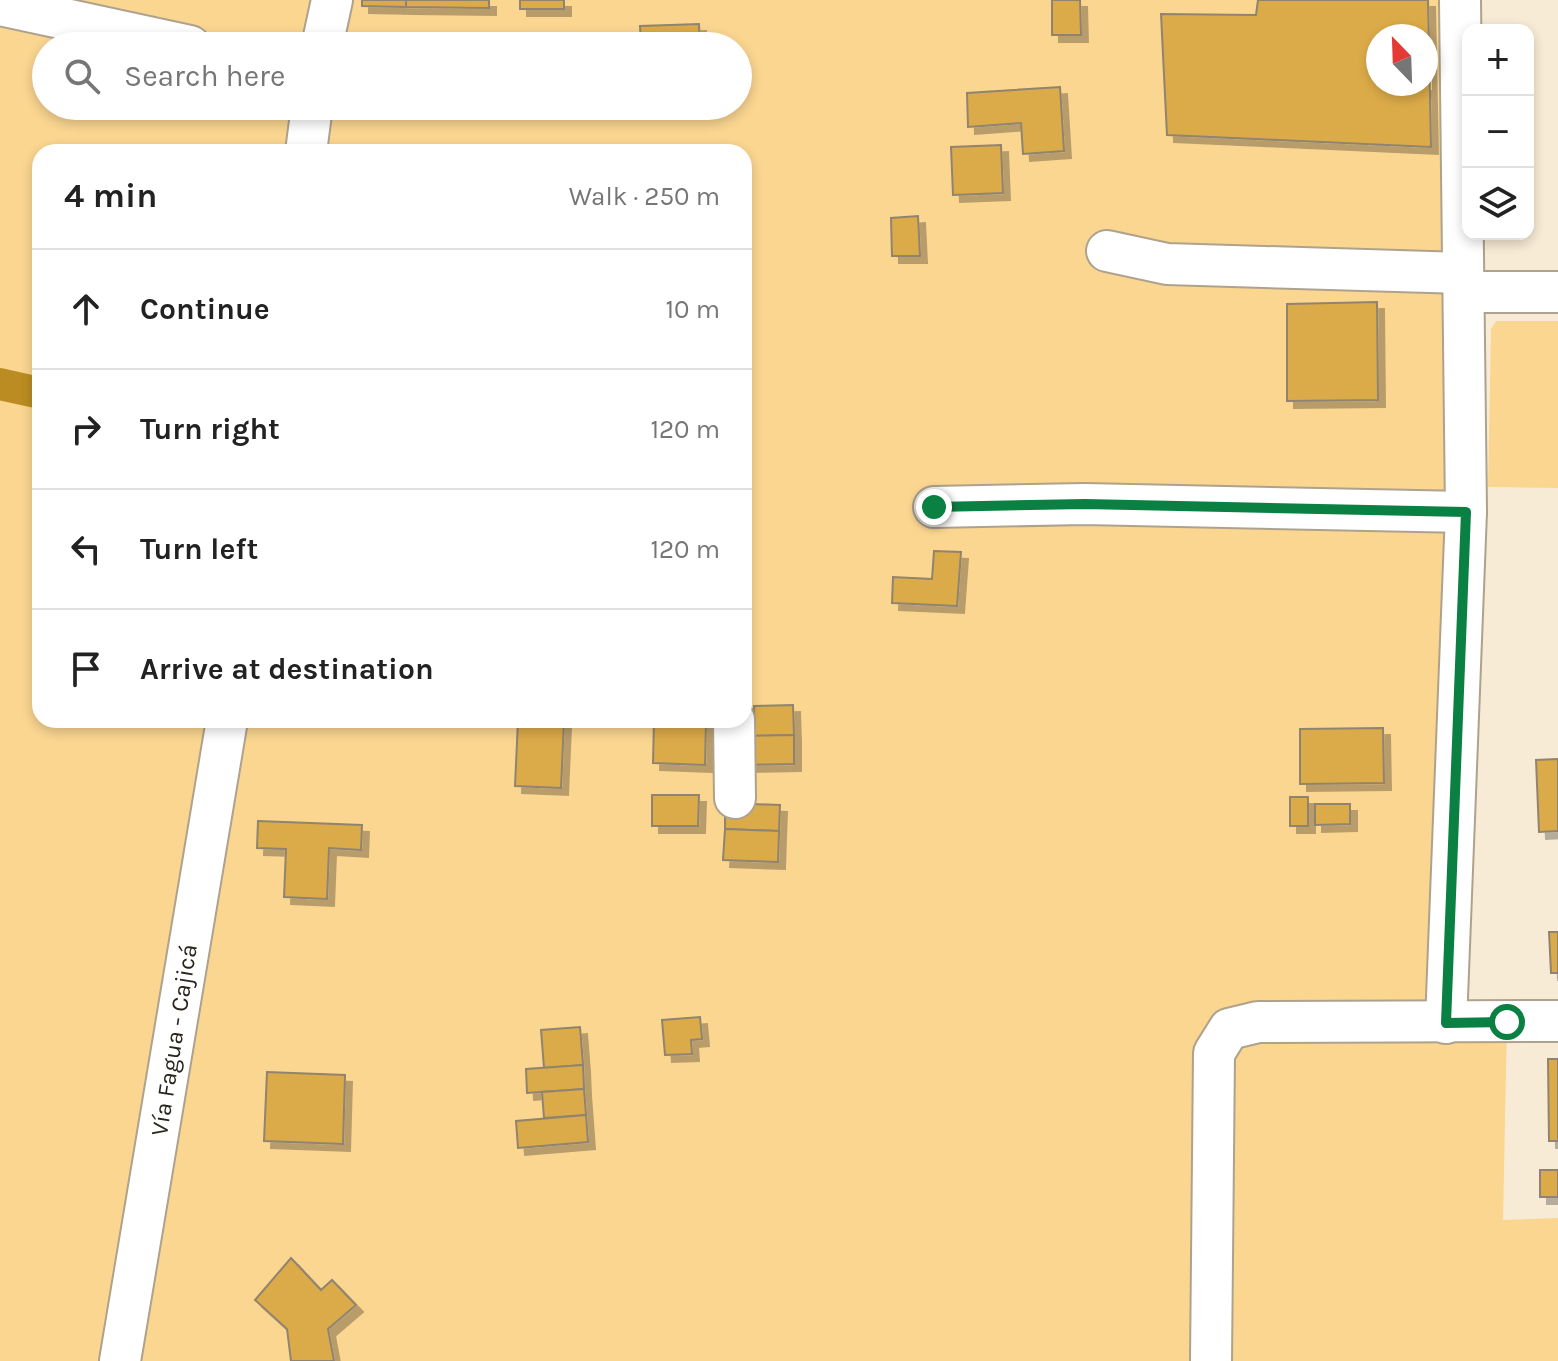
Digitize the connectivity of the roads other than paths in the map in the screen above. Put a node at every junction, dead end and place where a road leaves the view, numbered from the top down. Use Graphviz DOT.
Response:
graph roads {
  1 [pos="332,0"];
  2 [pos="1460,0"];
  3 [pos="0,5"];
  4 [pos="125,32"];
  5 [pos="325,32"];
  6 [pos="310,120"];
  7 [pos="307,144"];
  8 [pos="1107,251"];
  9 [pos="1463,282"];
  10 [pos="1558,292"];
  11 [pos="934,507"];
  12 [pos="1466,512"];
  13 [pos="226,728"];
  14 [pos="734,728"];
  15 [pos="735,798"];
  16 [pos="1558,1021"];
  17 [pos="1446,1023"];
  18 [pos="120,1361"];
  19 [pos="1211,1361"];
  1 -- 5 [label="street"];
  2 -- 9 [label="street"];
  3 -- 4 [label="street"];
  6 -- 7 [label="street"];
  8 -- 9 [label="street"];
  9 -- 10 [label="street"];
  9 -- 12 [label="street"];
  11 -- 12 [label="street"];
  12 -- 17 [label="street"];
  13 -- 18 [label="street, Vía Fagua - Cajicá"];
  14 -- 15 [label="street"];
  16 -- 17 [label="street"];
  17 -- 19 [label="street"];
}
